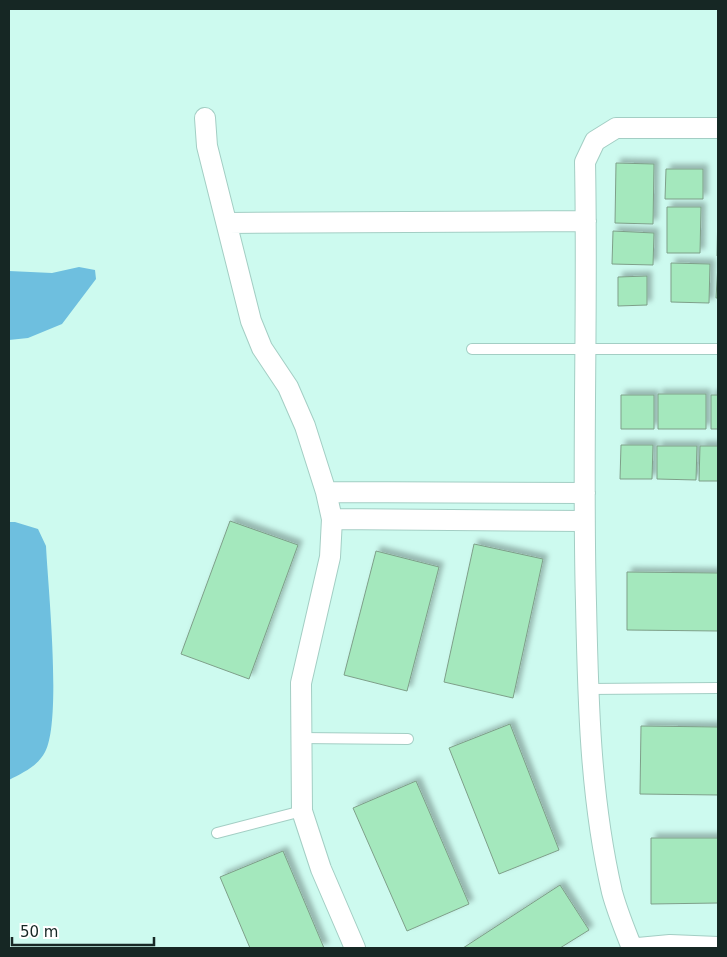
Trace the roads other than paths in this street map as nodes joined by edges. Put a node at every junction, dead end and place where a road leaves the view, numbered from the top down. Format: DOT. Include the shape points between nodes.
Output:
graph roads {
  1 [pos="205,118"];
  2 [pos="718,128"];
  3 [pos="586,221"];
  4 [pos="228,223"];
  5 [pos="472,349"];
  6 [pos="587,349"];
  7 [pos="718,349"];
  8 [pos="326,492"];
  9 [pos="585,493"];
  10 [pos="332,519"];
  11 [pos="584,521"];
  12 [pos="718,688"];
  13 [pos="588,689"];
  14 [pos="300,738"];
  15 [pos="408,739"];
  16 [pos="302,812"];
  17 [pos="217,833"];
  18 [pos="718,947"];
  19 [pos="355,948"];
  20 [pos="632,948"];
  21 [pos="638,948"];
  1 -- 4 [label="street" via="208,146"];
  2 -- 3 [label="street" via="616,128 594,141 585,162"];
  3 -- 4 [label="street"];
  3 -- 6 [label="street"];
  4 -- 8 [label="street" via="251,321 262,348 288,387 305,426"];
  5 -- 6 [label="lane"];
  6 -- 7 [label="lane"];
  6 -- 9 [label="street"];
  8 -- 9 [label="street"];
  8 -- 10 [label="street"];
  9 -- 11 [label="street"];
  10 -- 11 [label="street"];
  10 -- 14 [label="street" via="330,557 301,683"];
  11 -- 13 [label="street"];
  12 -- 13 [label="lane"];
  13 -- 20 [label="street" via="594,792 612,893"];
  14 -- 15 [label="lane"];
  14 -- 16 [label="street"];
  16 -- 17 [label="lane"];
  16 -- 19 [label="street"];
  18 -- 21 [label="street" via="670,945"];
}
